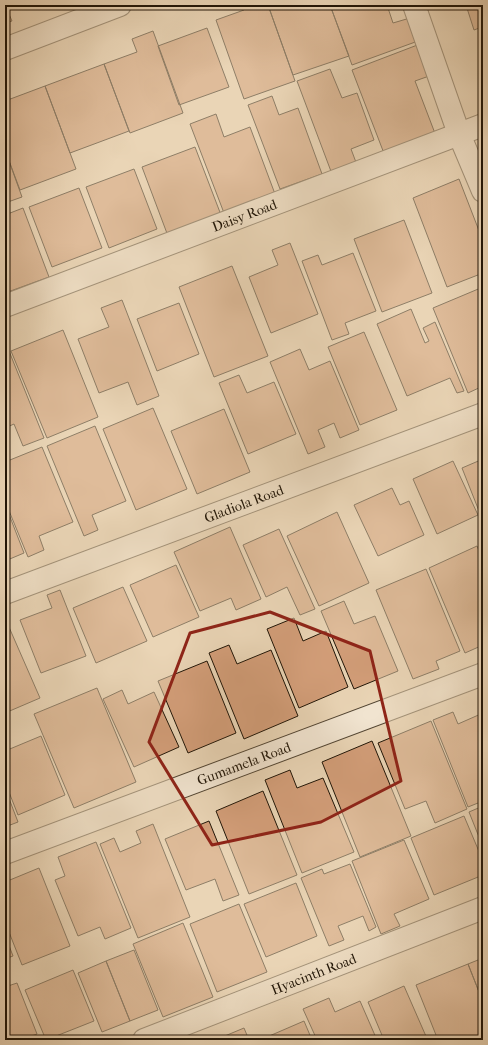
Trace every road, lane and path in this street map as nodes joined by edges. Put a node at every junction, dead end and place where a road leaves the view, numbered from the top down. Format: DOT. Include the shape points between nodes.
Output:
graph roads {
  1 [pos="120,5"];
  2 [pos="414,5"];
  3 [pos="5,49"];
  4 [pos="483,125"];
  5 [pos="459,134"];
  6 [pos="483,191"];
  7 [pos="5,306"];
  8 [pos="483,414"];
  9 [pos="5,593"];
  10 [pos="483,674"];
  11 [pos="5,853"];
  12 [pos="483,908"];
  13 [pos="144,1040"];
  1 -- 3 [label="street"];
  2 -- 5 [label="street"];
  4 -- 5 [label="street, Daisy Road"];
  5 -- 6 [label="street"];
  5 -- 7 [label="street, Daisy Road"];
  8 -- 9 [label="street, Gladiola Road"];
  10 -- 11 [label="street, Gumamela Road"];
  12 -- 13 [label="street, Hyacinth Road"];
}
